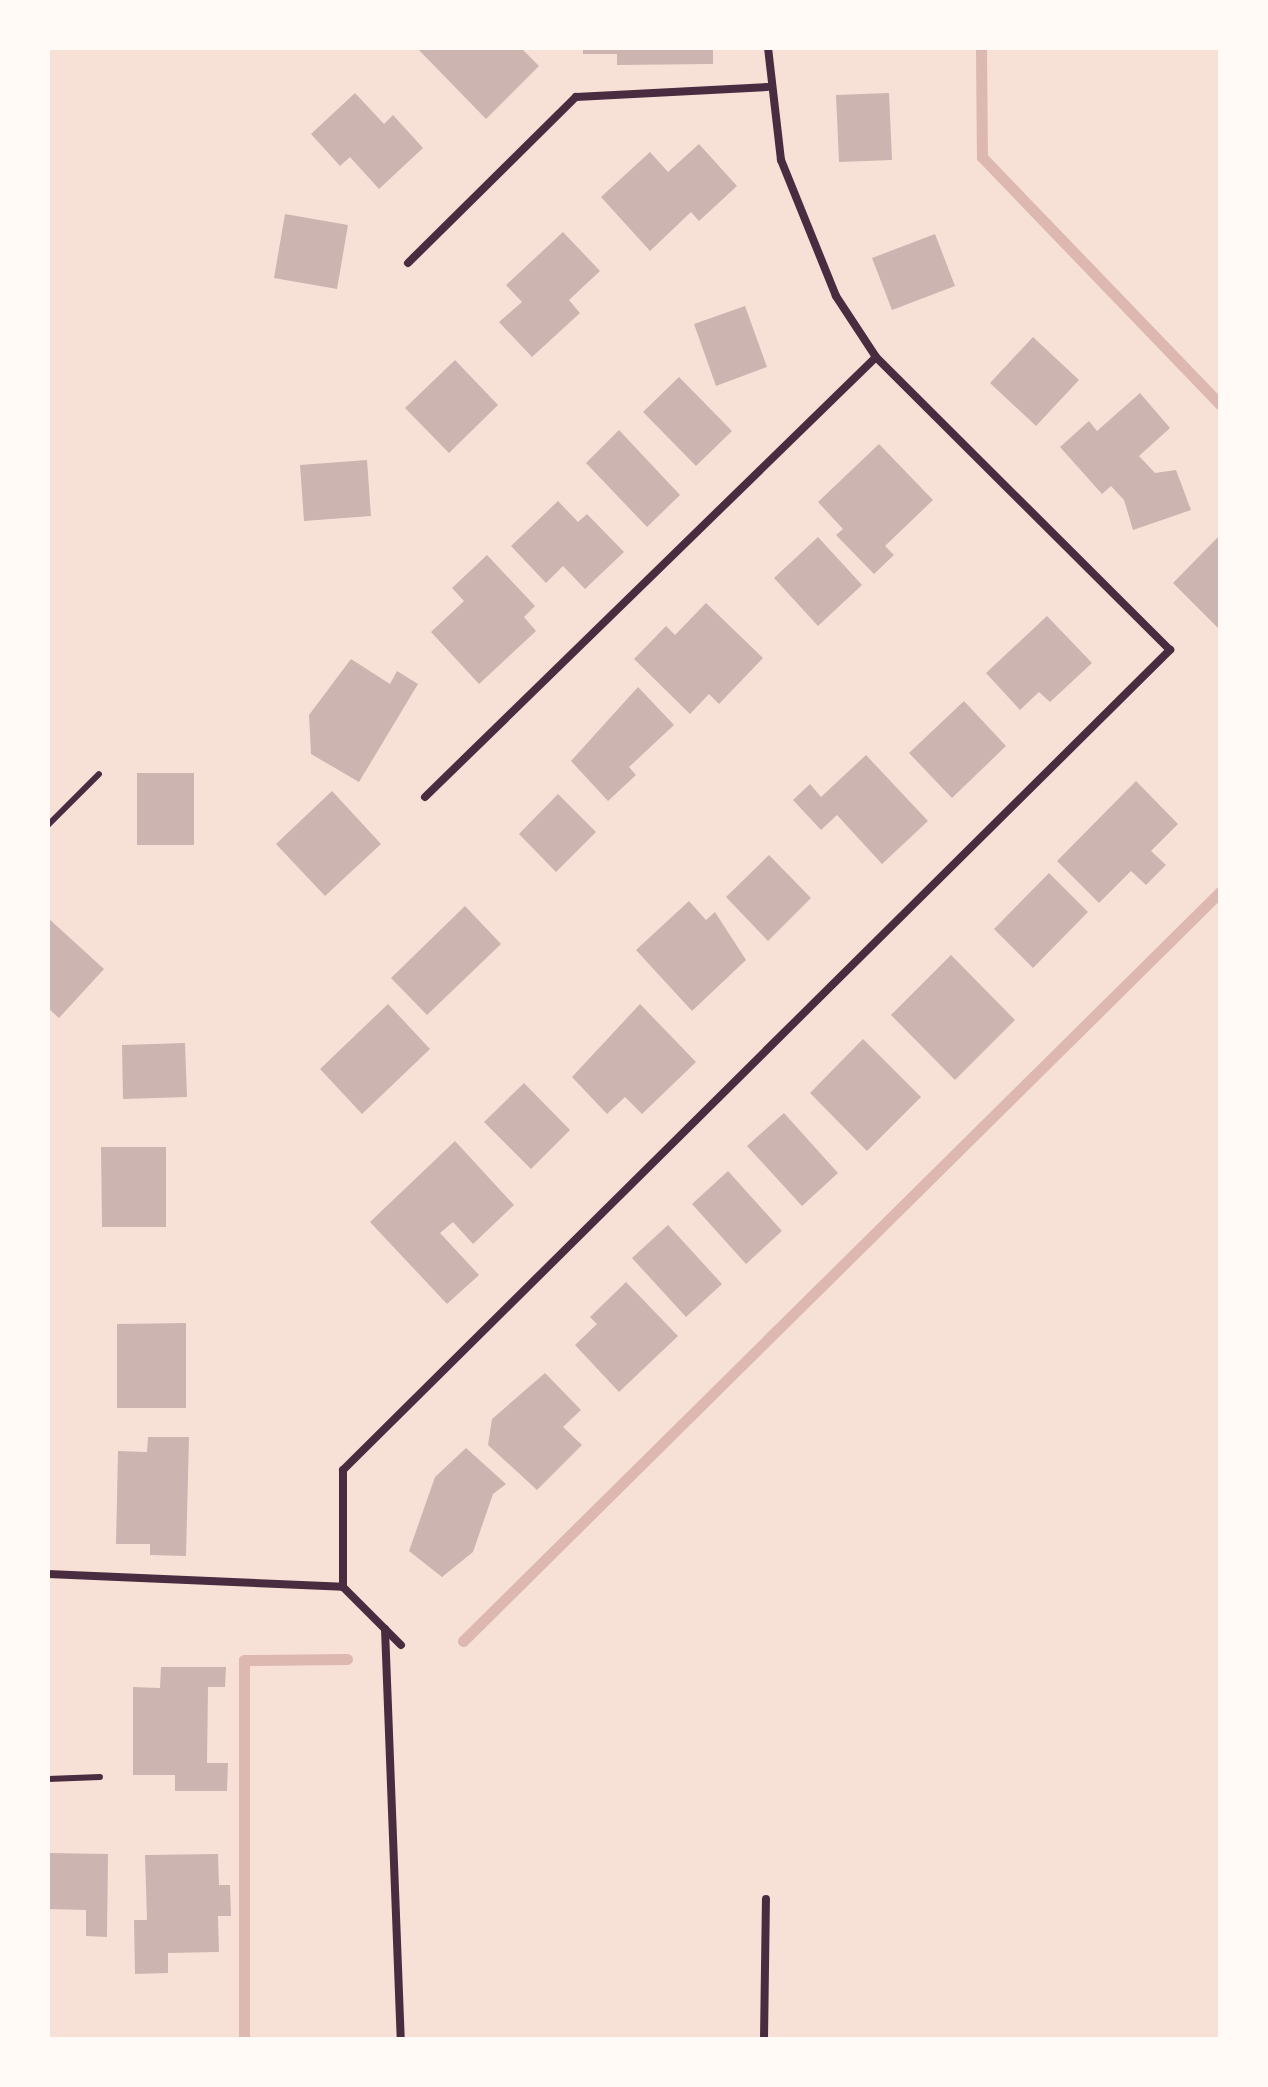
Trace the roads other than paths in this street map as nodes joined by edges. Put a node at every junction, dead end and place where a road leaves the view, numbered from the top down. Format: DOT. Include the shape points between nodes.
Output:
graph roads {
  1 [pos="768,48"];
  2 [pos="767,87"];
  3 [pos="408,263"];
  4 [pos="876,357"];
  5 [pos="99,774"];
  6 [pos="425,797"];
  7 [pos="48,825"];
  8 [pos="48,1574"];
  9 [pos="343,1587"];
  10 [pos="385,1629"];
  11 [pos="401,1645"];
  12 [pos="100,1777"];
  13 [pos="48,1779"];
  14 [pos="766,1899"];
  15 [pos="401,2039"];
  16 [pos="764,2039"];
  1 -- 2 [label="street"];
  2 -- 3 [label="street" via="576,97"];
  2 -- 4 [label="street" via="781,160 808,230 836,296"];
  4 -- 6 [label="street"];
  4 -- 9 [label="street" via="1170,650 343,1470"];
  5 -- 7 [label="lane"];
  8 -- 9 [label="street"];
  9 -- 10 [label="street"];
  10 -- 11 [label="street"];
  10 -- 15 [label="street"];
  12 -- 13 [label="lane"];
  14 -- 16 [label="street"];
}
